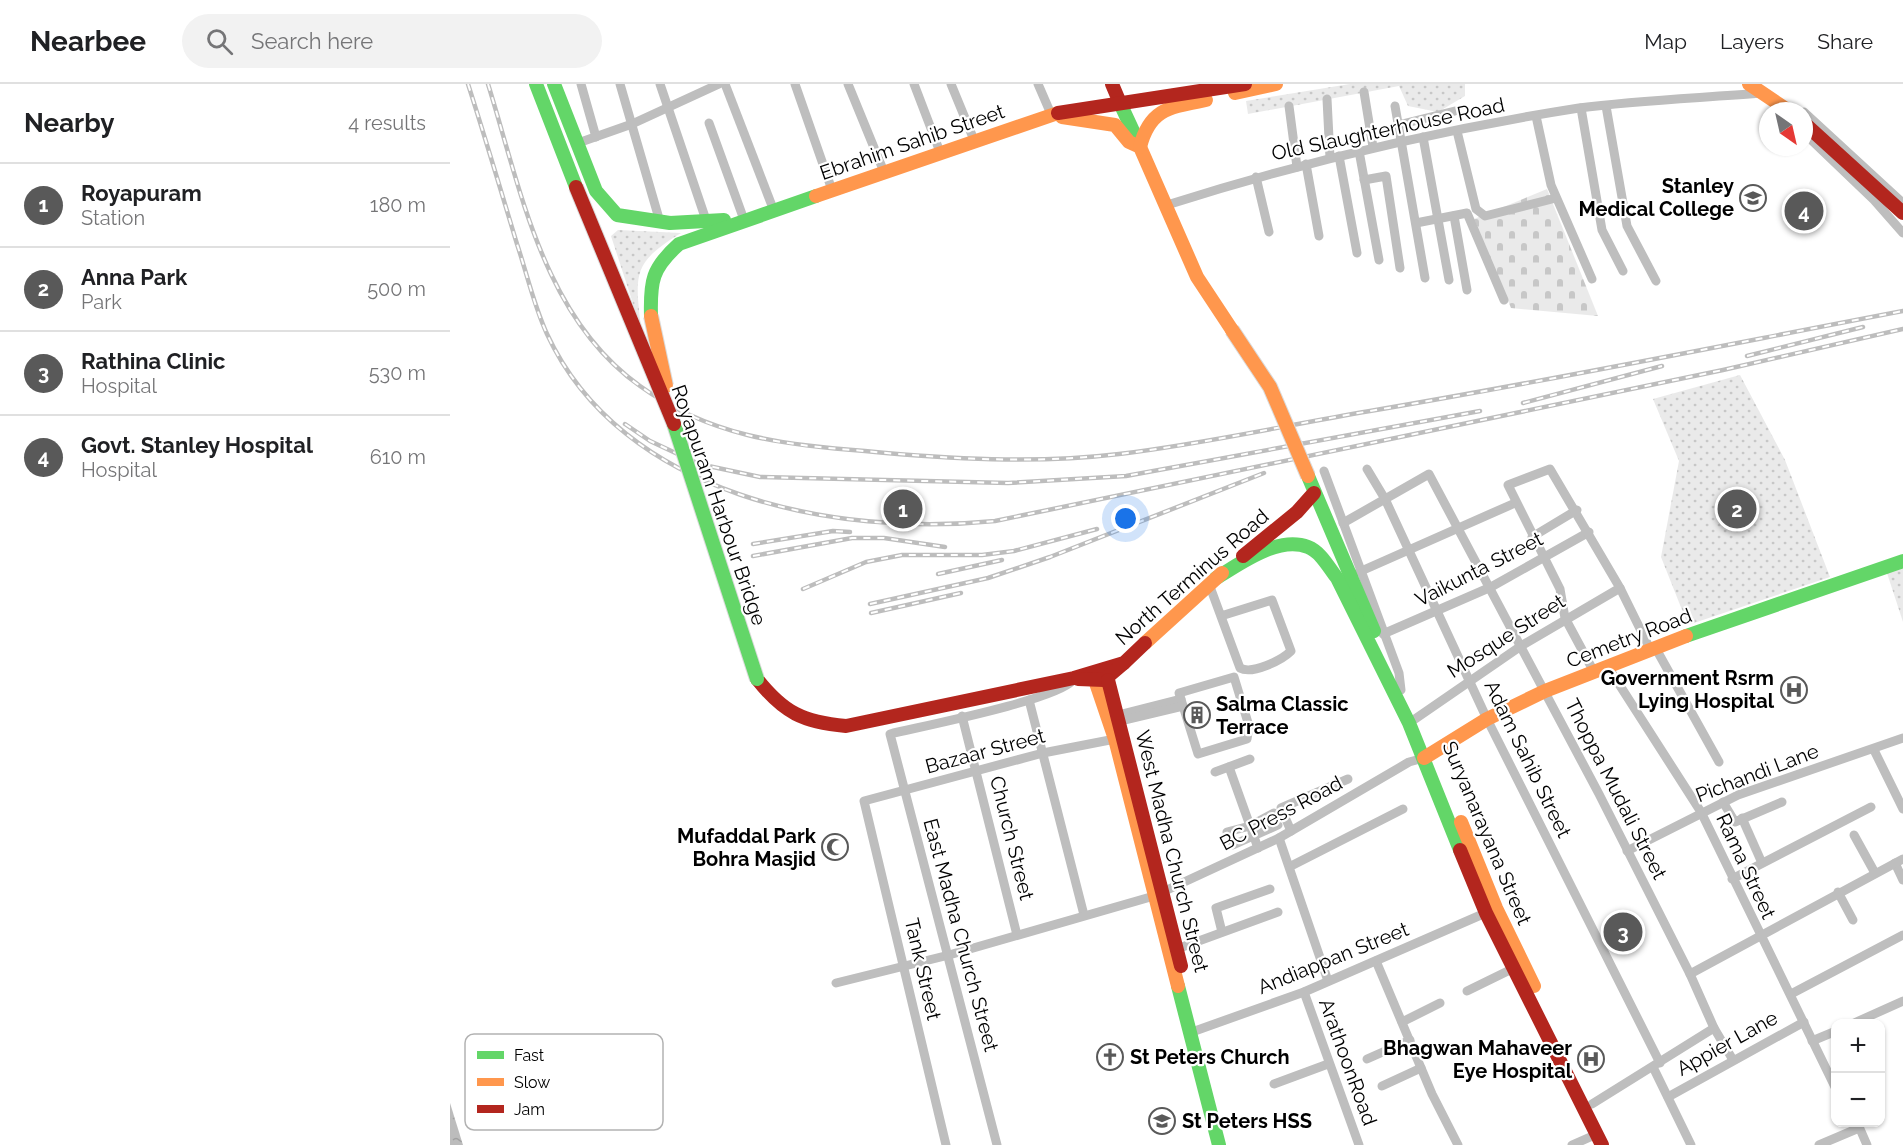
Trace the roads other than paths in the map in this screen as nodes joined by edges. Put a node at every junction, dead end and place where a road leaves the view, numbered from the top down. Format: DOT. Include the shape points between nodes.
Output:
graph roads {
  1 [pos="536,84"];
  2 [pos="554,84"];
  3 [pos="581,84"];
  4 [pos="620,84"];
  5 [pos="660,84"];
  6 [pos="719,84"];
  7 [pos="725,84"];
  8 [pos="795,84"];
  9 [pos="848,84"];
  10 [pos="914,84"];
  11 [pos="951,84"];
  12 [pos="1038,84"];
  13 [pos="1112,84"];
  14 [pos="1245,84"];
  15 [pos="1276,84"];
  16 [pos="1749,84"];
  17 [pos="1226,86"];
  18 [pos="1364,92"];
  19 [pos="1764,93"];
  20 [pos="1327,99"];
  21 [pos="1776,102"];
  22 [pos="1120,103"];
  23 [pos="1157,104"];
  24 [pos="1289,106"];
  25 [pos="1395,106"];
  26 [pos="1606,106"];
  27 [pos="668,107"];
  28 [pos="1581,108"];
  29 [pos="1455,111"];
  30 [pos="1051,114"];
  31 [pos="1536,116"];
  32 [pos="1813,121"];
  33 [pos="709,123"];
  34 [pos="632,124"];
  35 [pos="1398,124"];
  36 [pos="1457,131"];
  37 [pos="1813,131"];
  38 [pos="596,137"];
  39 [pos="1423,137"];
  40 [pos="974,140"];
  41 [pos="1401,141"];
  42 [pos="1813,142"];
  43 [pos="578,144"];
  44 [pos="1140,147"];
  45 [pos="1373,147"];
  46 [pos="1359,151"];
  47 [pos="940,152"];
  48 [pos="1335,157"];
  49 [pos="1302,165"];
  50 [pos="884,172"];
  51 [pos="1256,177"];
  52 [pos="1364,180"];
  53 [pos="832,190"];
  54 [pos="1556,198"];
  55 [pos="1903,203"];
  56 [pos="1167,205"];
  57 [pos="774,211"];
  58 [pos="1903,213"];
  59 [pos="1454,216"];
  60 [pos="742,217"];
  61 [pos="1437,219"];
  62 [pos="660,222"];
  63 [pos="707,223"];
  64 [pos="1416,223"];
  65 [pos="1269,232"];
  66 [pos="1903,233"];
  67 [pos="1319,236"];
  68 [pos="1357,253"];
  69 [pos="1379,260"];
  70 [pos="1400,268"];
  71 [pos="1623,271"];
  72 [pos="1425,278"];
  73 [pos="1592,279"];
  74 [pos="1449,280"];
  75 [pos="1656,281"];
  76 [pos="1467,290"];
  77 [pos="1504,300"];
  78 [pos="673,422"];
  79 [pos="1367,469"];
  80 [pos="1324,471"];
  81 [pos="1314,493"];
  82 [pos="1385,499"];
  83 [pos="1515,503"];
  84 [pos="1577,510"];
  85 [pos="1343,523"];
  86 [pos="1456,528"];
  87 [pos="1589,532"];
  88 [pos="1532,537"];
  89 [pos="1408,550"];
  90 [pos="1543,558"];
  91 [pos="1903,561"];
  92 [pos="1359,572"];
  93 [pos="1212,581"];
  94 [pos="1491,587"];
  95 [pos="1620,588"];
  96 [pos="1436,612"];
  97 [pos="1221,616"];
  98 [pos="1565,618"];
  99 [pos="1383,634"];
  100 [pos="1521,646"];
  101 [pos="1653,648"];
  102 [pos="1124,663"];
  103 [pos="1608,667"];
  104 [pos="1594,672"];
  105 [pos="1074,678"];
  106 [pos="1102,681"];
  107 [pos="1469,681"];
  108 [pos="1401,690"];
  109 [pos="1545,691"];
  110 [pos="1029,700"];
  111 [pos="1182,702"];
  112 [pos="909,712"];
  113 [pos="962,716"];
  114 [pos="1119,718"];
  115 [pos="1415,719"];
  116 [pos="1487,719"];
  117 [pos="1903,738"];
  118 [pos="1115,739"];
  119 [pos="1874,750"];
  120 [pos="1043,753"];
  121 [pos="1428,755"];
  122 [pos="1250,759"];
  123 [pos="1719,762"];
  124 [pos="1229,767"];
  125 [pos="977,772"];
  126 [pos="1215,772"];
  127 [pos="1348,779"];
  128 [pos="905,791"];
  129 [pos="864,801"];
  130 [pos="1723,802"];
  131 [pos="1782,802"];
  132 [pos="1871,807"];
  133 [pos="1403,809"];
  134 [pos="1903,809"];
  135 [pos="1701,812"];
  136 [pos="1274,813"];
  137 [pos="1742,818"];
  138 [pos="1278,825"];
  139 [pos="1250,826"];
  140 [pos="1291,831"];
  141 [pos="1227,832"];
  142 [pos="1854,835"];
  143 [pos="1254,837"];
  144 [pos="1279,838"];
  145 [pos="1233,845"];
  146 [pos="1258,848"];
  147 [pos="1628,851"];
  148 [pos="1899,861"];
  149 [pos="1762,863"];
  150 [pos="1291,866"];
  151 [pos="1875,873"];
  152 [pos="1732,879"];
  153 [pos="1903,880"];
  154 [pos="1270,889"];
  155 [pos="1838,892"];
  156 [pos="1158,893"];
  157 [pos="1491,911"];
  158 [pos="1278,912"];
  159 [pos="1084,915"];
  160 [pos="1853,920"];
  161 [pos="1222,932"];
  162 [pos="1017,934"];
  163 [pos="1903,935"];
  164 [pos="1760,936"];
  165 [pos="1172,950"];
  166 [pos="949,954"];
  167 [pos="1376,961"];
  168 [pos="904,966"];
  169 [pos="1514,968"];
  170 [pos="1690,974"];
  171 [pos="1328,981"];
  172 [pos="836,983"];
  173 [pos="1467,990"];
  174 [pos="1304,992"];
  175 [pos="1791,994"];
  176 [pos="1903,1001"];
  177 [pos="1440,1003"];
  178 [pos="1861,1019"];
  179 [pos="1402,1022"];
  180 [pos="1804,1022"];
  181 [pos="1714,1028"];
  182 [pos="1192,1032"];
  183 [pos="1831,1033"];
  184 [pos="1410,1040"];
  185 [pos="1812,1041"];
  186 [pos="1366,1059"];
  187 [pos="1732,1060"];
  188 [pos="1328,1064"];
  189 [pos="1657,1065"];
  190 [pos="1421,1068"];
  191 [pos="1831,1078"];
  192 [pos="1274,1084"];
  193 [pos="1382,1086"];
  194 [pos="1668,1096"];
  195 [pos="1592,1104"];
  196 [pos="1854,1127"];
  197 [pos="1859,1127"];
  198 [pos="1600,1139"];
  199 [pos="946,1145"];
  200 [pos="997,1145"];
  201 [pos="1219,1145"];
  202 [pos="1359,1145"];
  203 [pos="1458,1145"];
  204 [pos="1572,1145"];
  205 [pos="1611,1145"];
  206 [pos="1691,1145"];
  207 [pos="1819,1145"];
  208 [pos="1867,1145"];
  1 -- 78 [label="main road, Royapuram Harbour Bridge, bridge"];
  2 -- 43 [label="main road"];
  3 -- 38 [label="street"];
  4 -- 34 [label="street"];
  5 -- 27 [label="street"];
  6 -- 27 [label="street"];
  7 -- 57 [label="street"];
  8 -- 53 [label="street"];
  9 -- 50 [label="street"];
  10 -- 47 [label="street"];
  11 -- 40 [label="street"];
  12 -- 30 [label="street"];
  13 -- 22 [label="main road, Suryanarayana Street"];
  14 -- 17 [label="main road, Ebrahim Sahib Street"];
  15 -- 23 [label="main road, Ebrahim Sahib Street"];
  16 -- 19 [label="main road"];
  17 -- 23 [label="main road, Ebrahim Sahib Street"];
  18 -- 45 [label="street"];
  19 -- 21 [label="main road"];
  19 -- 26 [label="street, Old Slaughterhouse Road"];
  20 -- 48 [label="street"];
  22 -- 23 [label="main road, Ebrahim Sahib Street"];
  22 -- 30 [label="main road, Ebrahim Sahib Street"];
  22 -- 44 [label="main road, Suryanarayana Street"];
  23 -- 44 [label="main road"];
  24 -- 49 [label="street"];
  25 -- 35 [label="street"];
  26 -- 28 [label="street, Old Slaughterhouse Road"];
  26 -- 75 [label="street" via="1627,226"];
  27 -- 34 [label="street"];
  27 -- 63 [label="street"];
  28 -- 31 [label="street, Old Slaughterhouse Road"];
  28 -- 71 [label="street" via="1602,230"];
  29 -- 35 [label="street"];
  30 -- 40 [label="main road, Ebrahim Sahib Street"];
  30 -- 44 [label="main road" via="1115,125"];
  31 -- 36 [label="street, Old Slaughterhouse Road"];
  31 -- 54 [label="street"];
  32 -- 55 [label="street"];
  33 -- 60 [label="street"];
  34 -- 38 [label="street"];
  34 -- 62 [label="street"];
  35 -- 41 [label="street"];
  36 -- 39 [label="street, Old Slaughterhouse Road"];
  36 -- 54 [label="street" via="1476,209 1485,216"];
  37 -- 58 [label="main road"];
  38 -- 43 [label="street"];
  39 -- 41 [label="street, Old Slaughterhouse Road"];
  39 -- 61 [label="street"];
  40 -- 47 [label="main road, Ebrahim Sahib Street"];
  41 -- 45 [label="street, Old Slaughterhouse Road"];
  41 -- 64 [label="street"];
  42 -- 66 [label="street"];
  43 -- 62 [label="main road" via="596,191 608,207 617,215"];
  44 -- 56 [label="main road, Suryanarayana Street"];
  45 -- 46 [label="street, Old Slaughterhouse Road"];
  46 -- 48 [label="street, Old Slaughterhouse Road"];
  46 -- 52 [label="street"];
  47 -- 50 [label="main road, Ebrahim Sahib Street"];
  48 -- 49 [label="street, Old Slaughterhouse Road"];
  48 -- 68 [label="street"];
  49 -- 51 [label="street, Old Slaughterhouse Road"];
  49 -- 67 [label="street"];
  50 -- 53 [label="main road, Ebrahim Sahib Street"];
  51 -- 56 [label="street, Old Slaughterhouse Road"];
  51 -- 65 [label="street"];
  52 -- 69 [label="street"];
  52 -- 70 [label="street" via="1386,176"];
  53 -- 57 [label="main road, Ebrahim Sahib Street"];
  54 -- 73 [label="street"];
  56 -- 81 [label="main road, Suryanarayana Street, bridge" via="1197,277 1270,387"];
  57 -- 60 [label="main road"];
  57 -- 78 [label="main road, Ebrahim Sahib Street, bridge" via="679,244 663,257 650,280 651,316"];
  59 -- 61 [label="street"];
  59 -- 76 [label="street"];
  59 -- 77 [label="street" via="1467,213"];
  60 -- 63 [label="main road"];
  61 -- 64 [label="street"];
  61 -- 74 [label="street"];
  62 -- 63 [label="main road"];
  64 -- 72 [label="street"];
  78 -- 112 [label="main road, Royapuram Harbour Bridge, bridge" via="757,679 770,697 791,715 814,724 846,726"];
  79 -- 82 [label="street, Adam Sahib Street"];
  80 -- 85 [label="street"];
  81 -- 93 [label="main road, North Terminus Road" via="1297,512"];
  81 -- 108 [label="main road, Suryanarayana Street"];
  82 -- 85 [label="street"];
  82 -- 86 [label="street, Thoppa Mudali Street" via="1429,474"];
  82 -- 89 [label="street, Adam Sahib Street"];
  83 -- 84 [label="street" via="1508,485 1550,469"];
  83 -- 86 [label="street"];
  83 -- 88 [label="street"];
  84 -- 87 [label="street"];
  84 -- 88 [label="street"];
  85 -- 92 [label="street"];
  86 -- 89 [label="street"];
  86 -- 94 [label="street, Thoppa Mudali Street"];
  87 -- 90 [label="street, Vaikunta Street"];
  87 -- 95 [label="street"];
  88 -- 90 [label="street"];
  89 -- 92 [label="street"];
  89 -- 96 [label="street, Adam Sahib Street"];
  90 -- 94 [label="street, Vaikunta Street"];
  90 -- 98 [label="street" via="1560,589"];
  91 -- 101 [label="main road, Cemetry Road"];
  92 -- 99 [label="street"];
  93 -- 97 [label="street"];
  93 -- 102 [label="main road, North Terminus Road"];
  93 -- 121 [label="main road, Suryanarayana Street" via="1256,555 1293,545 1307,547 1337,578"];
  94 -- 96 [label="street, Vaikunta Street"];
  94 -- 100 [label="street, Thoppa Mudali Street"];
  95 -- 98 [label="street, Mosque Street"];
  95 -- 101 [label="street"];
  96 -- 99 [label="street, Vaikunta Street"];
  96 -- 107 [label="street, Adam Sahib Street"];
  97 -- 97 [label="street" via="1240,668 1246,671 1292,651 1272,600"];
  98 -- 100 [label="street, Mosque Street"];
  98 -- 104 [label="street"];
  99 -- 108 [label="street" via="1399,673"];
  100 -- 107 [label="street, Mosque Street"];
  100 -- 109 [label="street, Thoppa Mudali Street"];
  101 -- 103 [label="main road, Cemetry Road"];
  101 -- 123 [label="street"];
  102 -- 105 [label="main road, North Terminus Road"];
  102 -- 106 [label="main road"];
  103 -- 104 [label="main road, Cemetry Road"];
  103 -- 135 [label="street, Rama Street"];
  104 -- 109 [label="main road, Cemetry Road"];
  105 -- 106 [label="main road"];
  105 -- 110 [label="street" via="1063,689"];
  105 -- 112 [label="main road, North Terminus Road"];
  106 -- 114 [label="main road, West Madha Church Street"];
  106 -- 118 [label="main road, West Madha Church Street"];
  107 -- 115 [label="street, Mosque Street"];
  107 -- 116 [label="street, Adam Sahib Street"];
  108 -- 115 [label="main road, Suryanarayana Street"];
  109 -- 116 [label="main road, Cemetry Road"];
  109 -- 147 [label="street, Thoppa Mudali Street"];
  110 -- 113 [label="street"];
  110 -- 120 [label="street"];
  111 -- 111 [label="street" via="1198,754 1247,739 1249,726 1234,677 1179,693"];
  111 -- 114 [label="street"];
  113 -- 125 [label="street, Church Street"];
  113 -- 128 [label="street, East Madha Church Street" via="890,734"];
  114 -- 156 [label="main road, West Madha Church Street"];
  115 -- 121 [label="main road, Suryanarayana Street"];
  116 -- 121 [label="main road, Cemetry Road"];
  116 -- 189 [label="street, Adam Sahib Street"];
  117 -- 119 [label="street, Pichandi Lane"];
  118 -- 120 [label="street, Bazaar Street"];
  118 -- 156 [label="main road, West Madha Church Street"];
  119 -- 130 [label="street, Pichandi Lane"];
  119 -- 134 [label="street"];
  120 -- 125 [label="street, Bazaar Street"];
  120 -- 159 [label="street"];
  121 -- 140 [label="street, BC Press Road" via="1409,762"];
  121 -- 157 [label="main road, Suryanarayana Street"];
  122 -- 124 [label="street"];
  124 -- 126 [label="street"];
  124 -- 139 [label="street"];
  125 -- 128 [label="street, Bazaar Street"];
  125 -- 162 [label="street, Church Street"];
  127 -- 140 [label="street" via="1281,808"];
  128 -- 129 [label="street, Bazaar Street"];
  128 -- 166 [label="street, East Madha Church Street"];
  129 -- 168 [label="street, Tank Street"];
  130 -- 135 [label="street, Pichandi Lane"];
  130 -- 137 [label="street" via="1735,822"];
  131 -- 137 [label="street"];
  132 -- 149 [label="street"];
  133 -- 150 [label="street"];
  135 -- 147 [label="street, Pichandi Lane"];
  135 -- 152 [label="street, Rama Street"];
  136 -- 139 [label="street"];
  137 -- 149 [label="street"];
  138 -- 143 [label="street"];
  139 -- 141 [label="street"];
  139 -- 143 [label="street"];
  140 -- 144 [label="street, BC Press Road"];
  142 -- 151 [label="street"];
  143 -- 145 [label="street"];
  143 -- 146 [label="street"];
  144 -- 146 [label="street, BC Press Road"];
  144 -- 150 [label="street"];
  146 -- 156 [label="street, BC Press Road"];
  147 -- 170 [label="street, Thoppa Mudali Street"];
  148 -- 151 [label="street"];
  148 -- 153 [label="street"];
  149 -- 152 [label="street"];
  150 -- 171 [label="street"];
  151 -- 155 [label="street"];
  152 -- 164 [label="street, Rama Street"];
  154 -- 161 [label="street" via="1216,908"];
  155 -- 160 [label="street"];
  155 -- 164 [label="street"];
  156 -- 159 [label="street, BC Press Road"];
  156 -- 165 [label="main road, West Madha Church Street"];
  157 -- 167 [label="street, Andiappan Street"];
  157 -- 169 [label="main road, Suryanarayana Street"];
  157 -- 195 [label="main road, Suryanarayana Street"];
  158 -- 161 [label="street"];
  159 -- 162 [label="street, BC Press Road"];
  161 -- 165 [label="street"];
  162 -- 166 [label="street, BC Press Road"];
  163 -- 175 [label="street"];
  164 -- 170 [label="street"];
  164 -- 175 [label="street, Rama Street"];
  165 -- 182 [label="main road, West Madha Church Street" via="1186,1003 1186,1022"];
  166 -- 168 [label="street, BC Press Road"];
  166 -- 200 [label="street, East Madha Church Street"];
  167 -- 171 [label="street, Andiappan Street"];
  167 -- 179 [label="street"];
  168 -- 172 [label="street, BC Press Road"];
  168 -- 199 [label="street, Tank Street"];
  169 -- 173 [label="street"];
  169 -- 198 [label="main road, Suryanarayana Street"];
  170 -- 181 [label="street, Thoppa Mudali Street"];
  171 -- 174 [label="street, Andiappan Street"];
  174 -- 182 [label="street, Andiappan Street"];
  174 -- 188 [label="street, ArathoonRoad"];
  175 -- 180 [label="street, Rama Street"];
  176 -- 178 [label="street"];
  177 -- 179 [label="street"];
  179 -- 184 [label="street"];
  180 -- 185 [label="street, Rama Street"];
  180 -- 187 [label="street, Appier Lane"];
  181 -- 187 [label="street, Thoppa Mudali Street"];
  181 -- 189 [label="street"];
  182 -- 201 [label="main road, West Madha Church Street"];
  183 -- 185 [label="street"];
  184 -- 186 [label="street"];
  184 -- 190 [label="street"];
  185 -- 191 [label="street, Rama Street"];
  187 -- 194 [label="street, Appier Lane"];
  188 -- 192 [label="street"];
  188 -- 202 [label="street, ArathoonRoad"];
  189 -- 194 [label="street, Adam Sahib Street"];
  189 -- 195 [label="street"];
  190 -- 193 [label="street"];
  190 -- 203 [label="street"];
  194 -- 206 [label="street, Adam Sahib Street"];
  195 -- 205 [label="main road, Suryanarayana Street"];
  196 -- 207 [label="street"];
  197 -- 208 [label="street"];
  198 -- 204 [label="street"];
}
